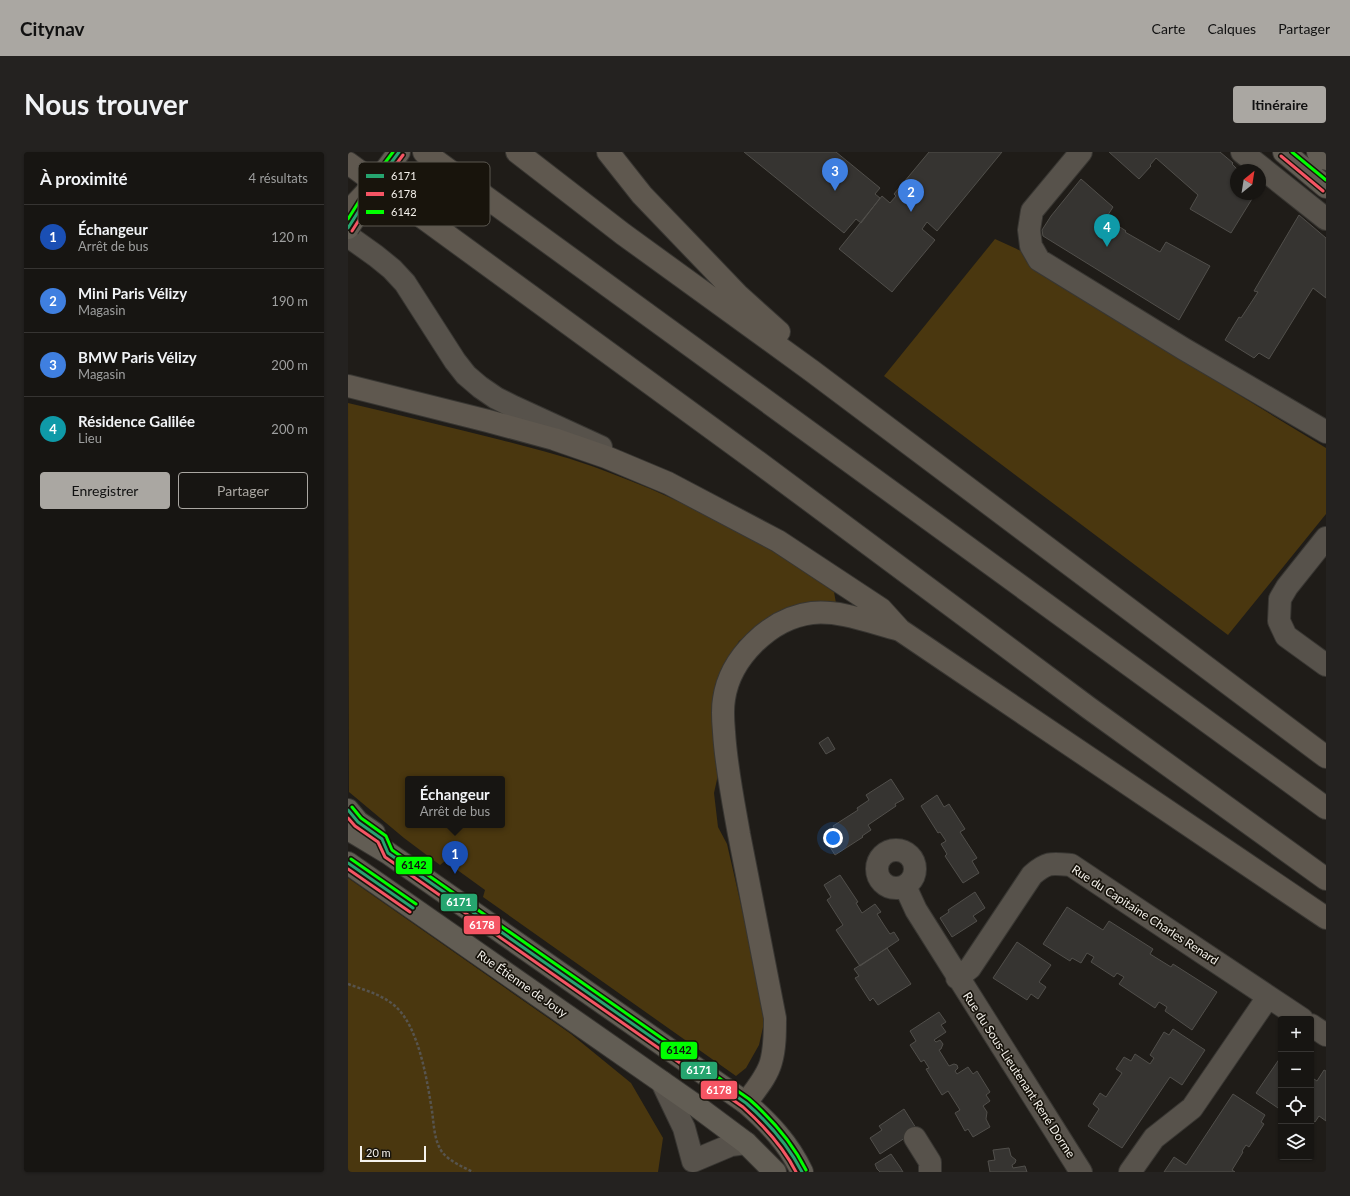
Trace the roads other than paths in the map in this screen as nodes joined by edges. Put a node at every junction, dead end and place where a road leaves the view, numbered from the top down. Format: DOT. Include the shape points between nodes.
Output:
graph roads {
  1 [pos="399,152"];
  2 [pos="424,152"];
  3 [pos="517,152"];
  4 [pos="608,152"];
  5 [pos="1081,152"];
  6 [pos="1242,152"];
  7 [pos="1284,152"];
  8 [pos="1318,152"];
  9 [pos="1326,159"];
  10 [pos="392,162"];
  11 [pos="438,162"];
  12 [pos="348,163"];
  13 [pos="358,170"];
  14 [pos="1278,180"];
  15 [pos="1323,184"];
  16 [pos="490,200"];
  17 [pos="358,201"];
  18 [pos="348,212"];
  19 [pos="358,212"];
  20 [pos="1326,219"];
  21 [pos="435,226"];
  22 [pos="348,228"];
  23 [pos="348,236"];
  24 [pos="812,371"];
  25 [pos="348,386"];
  26 [pos="1326,432"];
  27 [pos="668,483"];
  28 [pos="1326,538"];
  29 [pos="900,630"];
  30 [pos="1326,665"];
  31 [pos="1326,757"];
  32 [pos="1326,808"];
  33 [pos="348,810"];
  34 [pos="348,829"];
  35 [pos="388,853"];
  36 [pos="348,863"];
  37 [pos="1326,880"];
  38 [pos="906,886"];
  39 [pos="1326,918"];
  40 [pos="957,978"];
  41 [pos="1268,997"];
  42 [pos="1297,1016"];
  43 [pos="1314,1027"];
  44 [pos="1326,1035"];
  45 [pos="662,1082"];
  46 [pos="746,1103"];
  47 [pos="695,1105"];
  48 [pos="915,1138"];
  49 [pos="746,1143"];
  50 [pos="692,1166"];
  51 [pos="775,1172"];
  52 [pos="802,1172"];
  53 [pos="930,1172"];
  54 [pos="1081,1172"];
  55 [pos="1130,1172"];
  1 -- 10 [label="main road"];
  2 -- 11 [label="highway"];
  3 -- 24 [label="highway" via="623,234"];
  4 -- 24 [label="highway" via="642,195 739,296 794,346"];
  5 -- 26 [label="street" via="1032,212 1029,230 1031,246 1039,260"];
  6 -- 14 [label="street"];
  7 -- 15 [label="main road"];
  8 -- 9 [label="main road"];
  12 -- 13 [label="highway"];
  14 -- 15 [label="street"];
  14 -- 20 [label="street"];
  16 -- 32 [label="highway"];
  17 -- 18 [label="highway, bridge"];
  19 -- 22 [label="main road, bridge"];
  21 -- 37 [label="highway"];
  23 -- 27 [label="street" via="376,256 405,283 454,361 480,387 496,398 596,444"];
  24 -- 31 [label="highway"];
  25 -- 27 [label="highway" via="488,420 554,440 606,457"];
  27 -- 29 [label="highway" via="778,541 881,609"];
  28 -- 30 [label="street" via="1280,598 1279,621 1286,636"];
  29 -- 39 [label="highway"];
  29 -- 46 [label="highway" via="847,615 812,613 798,617 783,622 756,640 745,653 728,683 723,715 725,752 775,1018 770,1063"];
  33 -- 35 [label="main road" via="358,822 382,839"];
  34 -- 35 [label="main road"];
  35 -- 46 [label="main road"];
  36 -- 45 [label="main road, Rue Étienne de Jouy"];
  38 -- 40 [label="street, Rue du Sous-Lieutenant René Dorme" via="916,910"];
  40 -- 41 [label="street, Rue du Capitaine Charles Renard" via="970,968 1032,875 1042,866 1055,863 1071,865"];
  40 -- 54 [label="street, Rue du Sous-Lieutenant René Dorme"];
  41 -- 42 [label="street, Rue du Capitaine Charles Renard"];
  41 -- 55 [label="street" via="1192,1108 1154,1138"];
  43 -- 44 [label="street"];
  45 -- 47 [label="main road, Rue Étienne de Jouy"];
  45 -- 50 [label="street" via="684,1128"];
  46 -- 47 [label="main road" via="727,1106"];
  46 -- 52 [label="main road" via="769,1123"];
  47 -- 49 [label="main road, Rue Étienne de Jouy"];
  48 -- 53 [label="street" via="930,1162"];
  49 -- 50 [label="street" via="716,1151"];
  49 -- 51 [label="main road, Rue Étienne de Jouy"];
}
